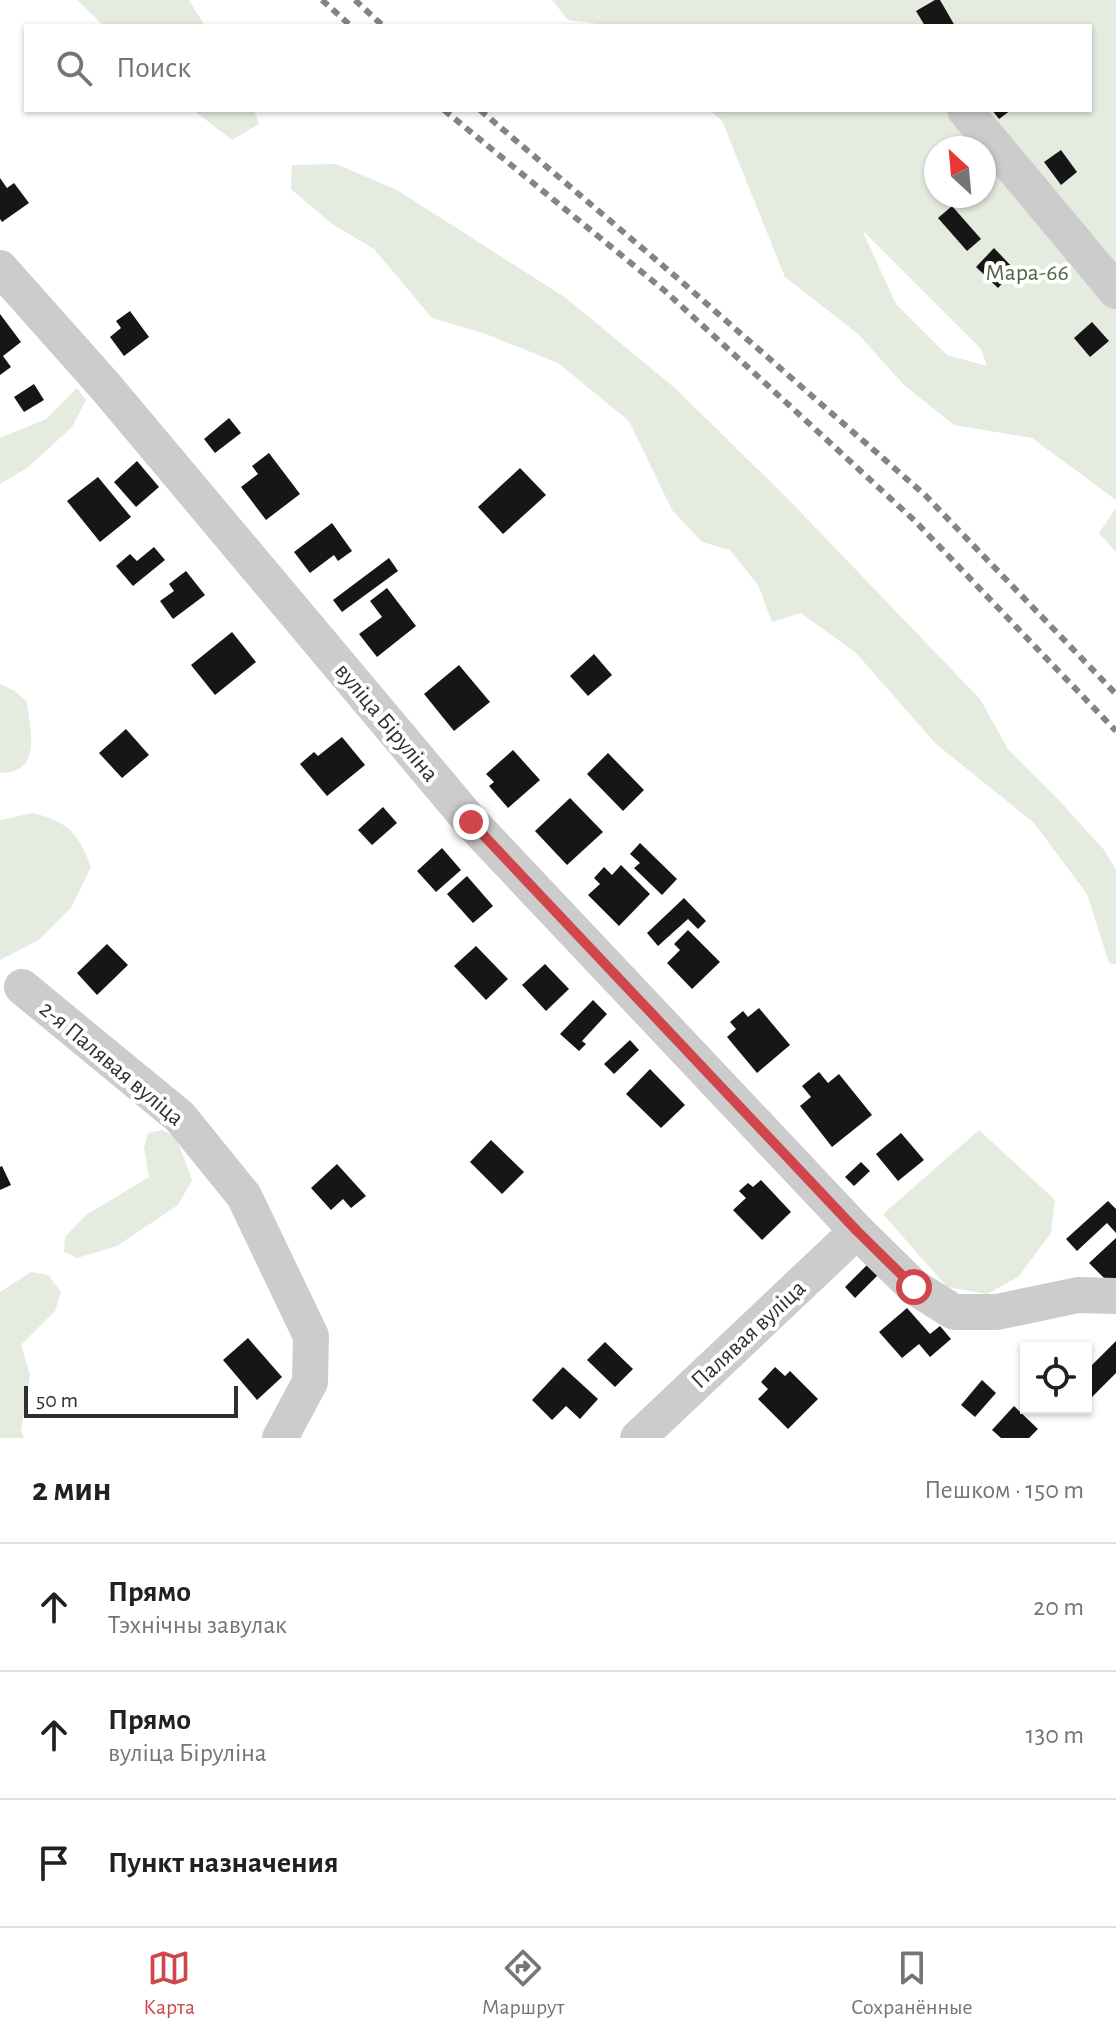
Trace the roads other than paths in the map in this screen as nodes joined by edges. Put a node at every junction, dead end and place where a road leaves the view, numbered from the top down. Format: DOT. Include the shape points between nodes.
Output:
graph roads {
  1 [pos="967,112"];
  2 [pos="0,268"];
  3 [pos="1116,291"];
  4 [pos="22,987"];
  5 [pos="857,1231"];
  6 [pos="1116,1296"];
  7 [pos="280,1438"];
  8 [pos="638,1438"];
  1 -- 3 [label="street"];
  2 -- 5 [label="street, вуліца Біруліна" via="471,822"];
  4 -- 7 [label="street, 2-я Палявая вуліца" via="180,1117 244,1196 311,1336 310,1382"];
  5 -- 6 [label="street, вуліца Біруліна" via="914,1287 954,1312 997,1312 1078,1295"];
  5 -- 8 [label="street, Палявая вуліца"];
}
